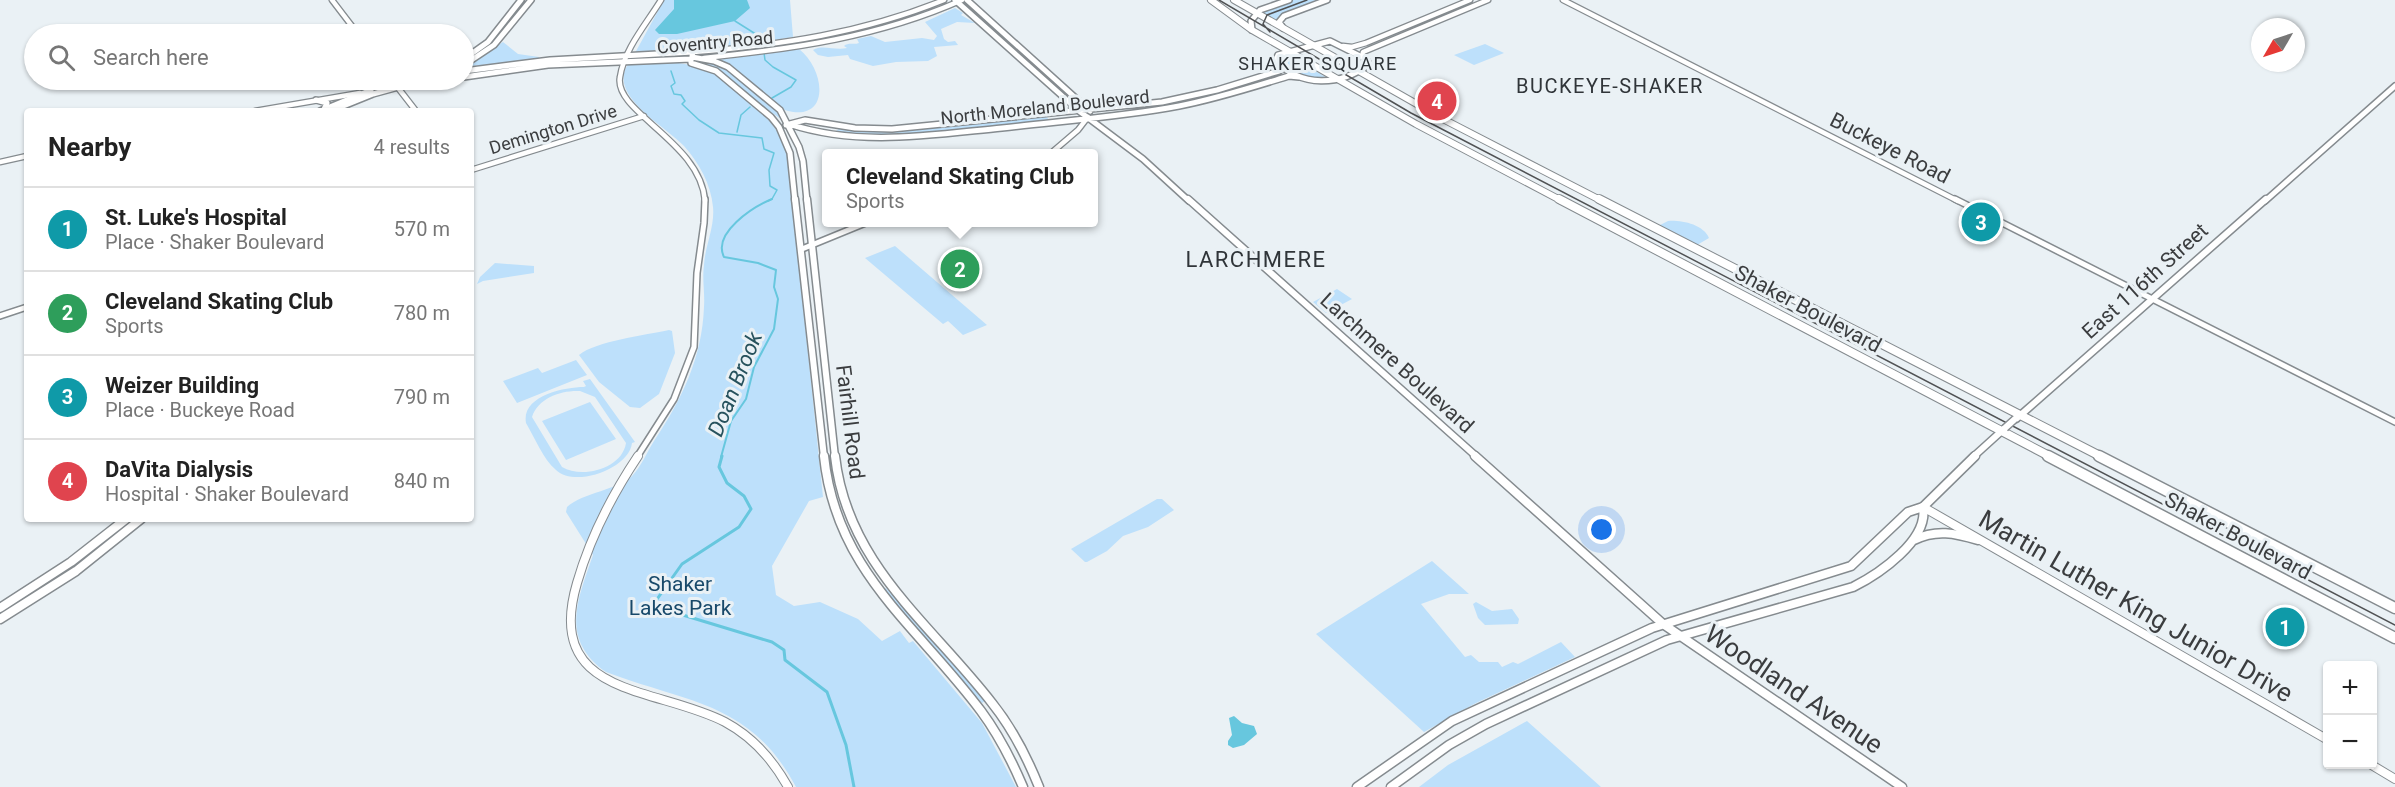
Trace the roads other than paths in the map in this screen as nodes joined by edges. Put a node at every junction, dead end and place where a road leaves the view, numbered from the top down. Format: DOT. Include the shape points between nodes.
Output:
graph roads {
  1 [pos="332,0"];
  2 [pos="521,0"];
  3 [pos="531,0"];
  4 [pos="661,0"];
  5 [pos="944,0"];
  6 [pos="967,0"];
  7 [pos="1211,0"];
  8 [pos="1234,0"];
  9 [pos="1289,0"];
  10 [pos="1327,0"];
  11 [pos="1470,0"];
  12 [pos="1488,0"];
  13 [pos="1563,0"];
  14 [pos="958,1"];
  15 [pos="1256,13"];
  16 [pos="350,24"];
  17 [pos="1283,28"];
  18 [pos="1252,30"];
  19 [pos="1311,45"];
  20 [pos="1343,46"];
  21 [pos="1289,52"];
  22 [pos="474,54"];
  23 [pos="628,55"];
  24 [pos="474,56"];
  25 [pos="692,56"];
  26 [pos="1362,57"];
  27 [pos="701,58"];
  28 [pos="624,62"];
  29 [pos="1280,64"];
  30 [pos="476,69"];
  31 [pos="1356,71"];
  32 [pos="474,75"];
  33 [pos="1302,78"];
  34 [pos="1334,78"];
  35 [pos="2395,86"];
  36 [pos="373,90"];
  37 [pos="377,90"];
  38 [pos="400,90"];
  39 [pos="363,93"];
  40 [pos="345,96"];
  41 [pos="356,98"];
  42 [pos="316,100"];
  43 [pos="272,108"];
  44 [pos="324,108"];
  45 [pos="328,108"];
  46 [pos="337,108"];
  47 [pos="414,108"];
  48 [pos="1090,110"];
  49 [pos="1079,111"];
  50 [pos="644,116"];
  51 [pos="1098,117"];
  52 [pos="1087,118"];
  53 [pos="789,124"];
  54 [pos="837,126"];
  55 [pos="779,127"];
  56 [pos="1106,129"];
  57 [pos="830,134"];
  58 [pos="1055,149"];
  59 [pos="24,157"];
  60 [pos="0,162"];
  61 [pos="474,169"];
  62 [pos="808,215"];
  63 [pos="798,216"];
  64 [pos="856,227"];
  65 [pos="812,245"];
  66 [pos="802,249"];
  67 [pos="818,300"];
  68 [pos="2153,300"];
  69 [pos="807,302"];
  70 [pos="24,308"];
  71 [pos="0,316"];
  72 [pos="2017,417"];
  73 [pos="2395,422"];
  74 [pos="2003,430"];
  75 [pos="1923,507"];
  76 [pos="122,522"];
  77 [pos="137,522"];
  78 [pos="853,530"];
  79 [pos="842,534"];
  80 [pos="1978,540"];
  81 [pos="1912,541"];
  82 [pos="0,608"];
  83 [pos="2395,608"];
  84 [pos="0,619"];
  85 [pos="1663,624"];
  86 [pos="1679,636"];
  87 [pos="2395,639"];
  88 [pos="992,703"];
  89 [pos="980,710"];
  90 [pos="2323,737"];
  91 [pos="2377,769"];
  92 [pos="2395,778"];
  93 [pos="1037,786"];
  94 [pos="788,787"];
  95 [pos="1023,787"];
  96 [pos="1357,787"];
  97 [pos="1391,787"];
  98 [pos="1902,787"];
  1 -- 16 [label="street"];
  2 -- 22 [label="main road"];
  3 -- 24 [label="main road" via="494,45"];
  4 -- 23 [label="street"];
  5 -- 25 [label="street, Coventry Road" via="868,27"];
  6 -- 48 [label="main road, Larchmere Boulevard"];
  7 -- 18 [label="main road, Shaker Boulevard"];
  8 -- 15 [label="main road, Shaker Boulevard"];
  9 -- 15 [label="main road"];
  10 -- 17 [label="main road" via="1284,16 1279,22"];
  11 -- 20 [label="street" via="1366,43"];
  12 -- 26 [label="street" via="1363,52"];
  13 -- 68 [label="street, Buckeye Road"];
  14 -- 27 [label="street, Coventry Road" via="917,19 866,34 778,50"];
  14 -- 49 [label="main road, Larchmere Boulevard"];
  15 -- 17 [label="main road, Shaker Boulevard"];
  15 -- 18 [label="main road" via="1251,21"];
  17 -- 19 [label="main road, Shaker Boulevard"];
  18 -- 21 [label="main road, Shaker Boulevard"];
  19 -- 20 [label="main road" via="1330,41"];
  19 -- 21 [label="main road"];
  19 -- 31 [label="main road, Shaker Boulevard"];
  20 -- 26 [label="main road"];
  21 -- 29 [label="main road" via="1276,57"];
  21 -- 34 [label="main road, Shaker Boulevard"];
  23 -- 25 [label="main road, Coventry Road"];
  23 -- 28 [label="street"];
  23 -- 30 [label="main road, Coventry Road"];
  25 -- 27 [label="main road, Fairhill Road"];
  25 -- 28 [label="main road, Coventry Road"];
  25 -- 55 [label="main road, Fairhill Road" via="692,63 722,75"];
  26 -- 31 [label="main road" via="1369,64"];
  27 -- 53 [label="main road, Fairhill Road" via="731,69 780,110"];
  28 -- 32 [label="main road, Coventry Road" via="548,65"];
  28 -- 50 [label="street" via="619,80 622,92"];
  29 -- 33 [label="main road"];
  29 -- 48 [label="main road, North Moreland Boulevard" via="1283,68 1279,71 1210,92"];
  31 -- 34 [label="main road"];
  31 -- 72 [label="main road, Shaker Boulevard"];
  33 -- 34 [label="main road" via="1319,82"];
  33 -- 51 [label="main road, North Moreland Boulevard" via="1289,76 1177,106"];
  34 -- 74 [label="main road, Shaker Boulevard"];
  35 -- 68 [label="main road, East 116th Street"];
  36 -- 39 [label="main road"];
  37 -- 41 [label="main road"];
  38 -- 47 [label="street"];
  39 -- 40 [label="street"];
  39 -- 41 [label="main road"];
  40 -- 41 [label="main road"];
  40 -- 42 [label="street"];
  41 -- 45 [label="main road"];
  41 -- 46 [label="main road"];
  42 -- 43 [label="street"];
  42 -- 44 [label="main road" via="327,104"];
  48 -- 49 [label="main road, North Moreland Boulevard"];
  48 -- 51 [label="main road, Larchmere Boulevard"];
  48 -- 52 [label="street"];
  49 -- 52 [label="main road, Larchmere Boulevard"];
  49 -- 54 [label="main road, North Moreland Boulevard" via="892,129"];
  50 -- 61 [label="street, Demington Drive"];
  50 -- 94 [label="street" via="685,154 705,193 705,228 697,273 698,321 694,347 677,393 624,478 587,555 573,598 571,639 578,655 596,674 706,713 745,734 766,754"];
  51 -- 52 [label="main road, North Moreland Boulevard"];
  51 -- 56 [label="main road, Larchmere Boulevard"];
  52 -- 56 [label="main road, Larchmere Boulevard"];
  52 -- 57 [label="main road, North Moreland Boulevard" via="892,137"];
  52 -- 58 [label="street"];
  53 -- 54 [label="main road, North Moreland Boulevard" via="799,120"];
  53 -- 55 [label="main road"];
  53 -- 57 [label="main road, North Moreland Boulevard"];
  53 -- 62 [label="main road, Fairhill Road" via="803,161"];
  54 -- 57 [label="main road"];
  55 -- 63 [label="main road, Fairhill Road" via="790,153"];
  56 -- 85 [label="main road, Larchmere Boulevard"];
  59 -- 60 [label="street"];
  62 -- 63 [label="main road"];
  62 -- 65 [label="main road, Fairhill Road"];
  63 -- 66 [label="main road, Fairhill Road"];
  64 -- 65 [label="street"];
  65 -- 66 [label="street"];
  65 -- 67 [label="main road, Fairhill Road"];
  66 -- 69 [label="main road, Fairhill Road"];
  67 -- 69 [label="main road"];
  67 -- 78 [label="main road, Fairhill Road" via="837,474"];
  68 -- 72 [label="main road, East 116th Street"];
  68 -- 73 [label="street, Buckeye Road"];
  69 -- 79 [label="main road, Fairhill Road" via="826,478"];
  70 -- 71 [label="street"];
  72 -- 74 [label="main road, East 116th Street, bridge"];
  72 -- 83 [label="main road, Shaker Boulevard"];
  74 -- 75 [label="main road, East 116th Street"];
  74 -- 87 [label="main road, Shaker Boulevard"];
  75 -- 80 [label="street, Martin Luther King Junior Drive"];
  75 -- 81 [label="main road" via="1925,521"];
  75 -- 85 [label="main road" via="1908,512 1858,560 1840,571"];
  76 -- 82 [label="main road" via="62,568"];
  77 -- 84 [label="main road" via="76,571"];
  78 -- 79 [label="main road"];
  78 -- 88 [label="main road, Fairhill Road" via="885,581"];
  79 -- 89 [label="main road, Fairhill Road" via="874,588"];
  80 -- 81 [label="main road" via="1938,531"];
  80 -- 90 [label="street, Martin Luther King Junior Drive"];
  81 -- 86 [label="main road" via="1875,575 1853,587"];
  85 -- 86 [label="main road, Woodland Avenue"];
  85 -- 96 [label="main road" via="1452,721"];
  86 -- 97 [label="main road" via="1486,724"];
  86 -- 98 [label="main road, Woodland Avenue"];
  88 -- 89 [label="main road"];
  88 -- 93 [label="main road, Fairhill Road" via="1010,728"];
  89 -- 95 [label="main road, Fairhill Road"];
  91 -- 92 [label="street"];
}
